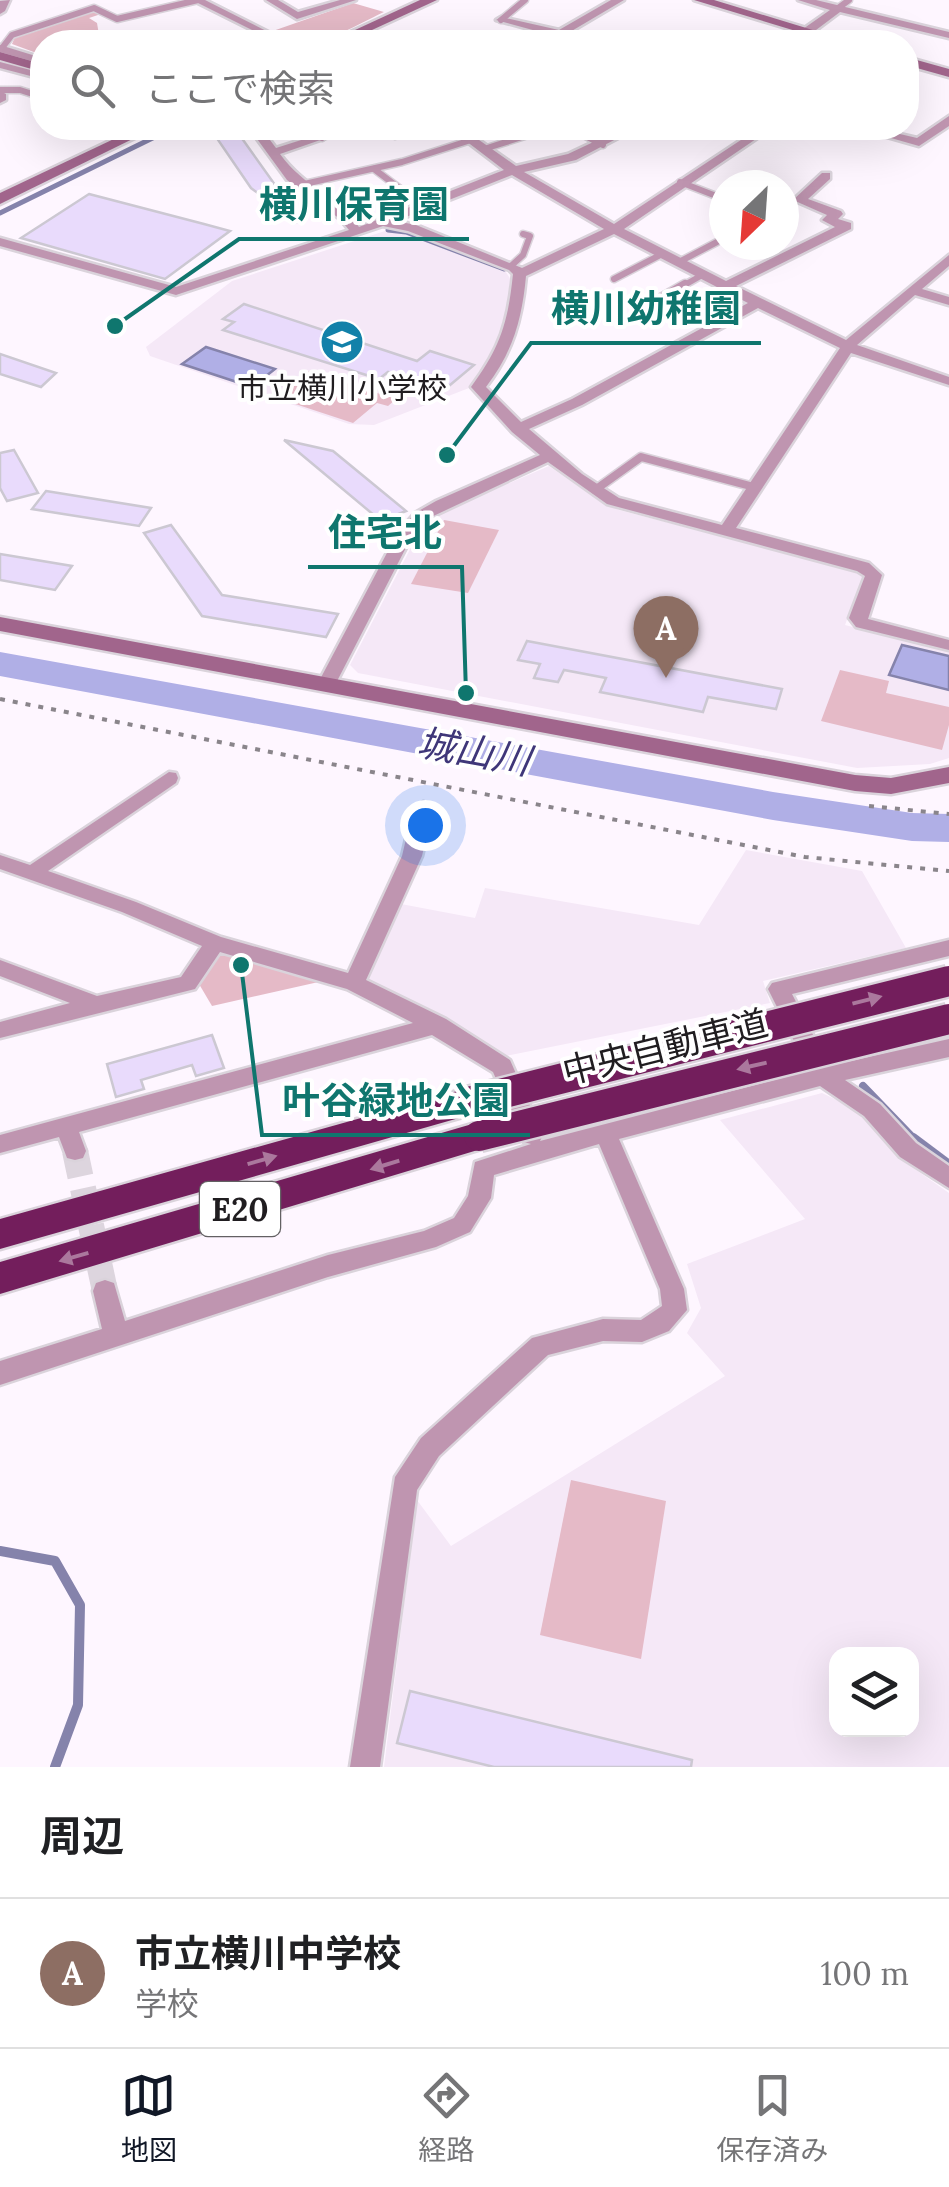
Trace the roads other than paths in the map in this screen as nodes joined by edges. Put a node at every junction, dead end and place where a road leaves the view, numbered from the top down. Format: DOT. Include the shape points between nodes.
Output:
graph roads {
  1 [pos="198,0"];
  2 [pos="270,0"];
  3 [pos="351,0"];
  4 [pos="431,0"];
  5 [pos="525,0"];
  6 [pos="700,0"];
  7 [pos="803,0"];
  8 [pos="849,0"];
  9 [pos="614,1"];
  10 [pos="837,9"];
  11 [pos="501,20"];
  12 [pos="259,30"];
  13 [pos="363,30"];
  14 [pos="545,30"];
  15 [pos="569,30"];
  16 [pos="785,30"];
  17 [pos="813,30"];
  18 [pos="949,35"];
  19 [pos="1,58"];
  20 [pos="30,63"];
  21 [pos="919,64"];
  22 [pos="30,71"];
  23 [pos="949,73"];
  24 [pos="30,93"];
  25 [pos="0,95"];
  26 [pos="949,120"];
  27 [pos="121,140"];
  28 [pos="262,140"];
  29 [pos="315,140"];
  30 [pos="471,140"];
  31 [pos="512,140"];
  32 [pos="593,140"];
  33 [pos="611,140"];
  34 [pos="750,140"];
  35 [pos="911,140"];
  36 [pos="603,145"];
  37 [pos="484,149"];
  38 [pos="271,153"];
  39 [pos="374,169"];
  40 [pos="512,170"];
  41 [pos="827,176"];
  42 [pos="680,182"];
  43 [pos="300,186"];
  44 [pos="5,192"];
  45 [pos="709,193"];
  46 [pos="423,206"];
  47 [pos="382,222"];
  48 [pos="616,228"];
  49 [pos="357,232"];
  50 [pos="523,234"];
  51 [pos="0,242"];
  52 [pos="709,246"];
  53 [pos="662,254"];
  54 [pos="949,259"];
  55 [pos="678,262"];
  56 [pos="516,270"];
  57 [pos="704,274"];
  58 [pos="614,279"];
  59 [pos="726,286"];
  60 [pos="912,290"];
  61 [pos="949,300"];
  62 [pos="758,302"];
  63 [pos="652,303"];
  64 [pos="849,344"];
  65 [pos="949,381"];
  66 [pos="517,429"];
  67 [pos="552,455"];
  68 [pos="754,487"];
  69 [pos="595,490"];
  70 [pos="726,532"];
  71 [pos="0,624"];
  72 [pos="949,646"];
  73 [pos="326,685"];
  74 [pos="949,775"];
  75 [pos="169,778"];
  76 [pos="423,809"];
  77 [pos="0,862"];
  78 [pos="32,874"];
  79 [pos="215,943"];
  80 [pos="949,948"];
  81 [pos="0,968"];
  82 [pos="949,981"];
  83 [pos="354,983"];
  84 [pos="96,1004"];
  85 [pos="949,1019"];
  86 [pos="438,1025"];
  87 [pos="0,1030"];
  88 [pos="949,1048"];
  89 [pos="823,1076"];
  90 [pos="606,1134"];
  91 [pos="0,1144"];
  92 [pos="538,1150"];
  93 [pos="949,1178"];
  94 [pos="0,1234"];
  95 [pos="0,1278"];
  96 [pos="105,1291"];
  97 [pos="116,1336"];
  98 [pos="0,1374"];
  99 [pos="364,1767"];
  1 -- 12 [label="street"];
  1 -- 19 [label="lane" via="117,19 94,8 12,35"];
  2 -- 3 [label="street" via="296,16"];
  4 -- 13 [label="street"];
  5 -- 11 [label="lane"];
  6 -- 16 [label="street"];
  7 -- 10 [label="street"];
  8 -- 10 [label="lane"];
  9 -- 15 [label="street"];
  10 -- 17 [label="street"];
  10 -- 18 [label="street"];
  11 -- 14 [label="street"];
  19 -- 20 [label="street"];
  19 -- 22 [label="street"];
  21 -- 23 [label="street"];
  24 -- 25 [label="lane"];
  26 -- 35 [label="street" via="919,142"];
  27 -- 44 [label="street"];
  28 -- 38 [label="street"];
  29 -- 38 [label="street"];
  30 -- 37 [label="street"];
  30 -- 39 [label="lane"];
  31 -- 37 [label="lane"];
  32 -- 36 [label="lane"];
  33 -- 36 [label="street"];
  34 -- 42 [label="street"];
  36 -- 40 [label="street"];
  37 -- 40 [label="street"];
  38 -- 43 [label="street"];
  39 -- 43 [label="lane"];
  39 -- 46 [label="lane"];
  40 -- 46 [label="street"];
  40 -- 48 [label="street"];
  41 -- 59 [label="street" via="799,200 843,209 828,220 846,226"];
  42 -- 45 [label="lane"];
  42 -- 48 [label="street"];
  43 -- 49 [label="street"];
  46 -- 47 [label="street"];
  47 -- 49 [label="street"];
  47 -- 56 [label="street"];
  48 -- 53 [label="street"];
  48 -- 56 [label="street"];
  49 -- 51 [label="street" via="176,291"];
  50 -- 56 [label="lane" via="530,236"];
  52 -- 55 [label="lane"];
  53 -- 55 [label="street"];
  53 -- 58 [label="lane"];
  54 -- 60 [label="street"];
  55 -- 57 [label="street"];
  56 -- 66 [label="street" via="515,329 503,358 478,387"];
  57 -- 59 [label="street"];
  57 -- 63 [label="lane"];
  59 -- 62 [label="street"];
  60 -- 61 [label="street"];
  60 -- 64 [label="street"];
  62 -- 64 [label="street"];
  62 -- 66 [label="street"];
  64 -- 65 [label="street"];
  64 -- 68 [label="street"];
  66 -- 67 [label="street"];
  67 -- 69 [label="street"];
  67 -- 73 [label="street" via="421,516 405,534"];
  68 -- 69 [label="lane" via="642,457"];
  68 -- 70 [label="street"];
  69 -- 70 [label="street"];
  70 -- 72 [label="street" via="863,566 874,575 858,618 862,623"];
  71 -- 73 [label="street"];
  73 -- 74 [label="street" via="855,783 891,786"];
  75 -- 78 [label="street"];
  76 -- 83 [label="street" via="412,856"];
  77 -- 78 [label="street"];
  78 -- 79 [label="street"];
  79 -- 83 [label="street"];
  79 -- 84 [label="street" via="188,983"];
  80 -- 89 [label="street" via="779,989"];
  81 -- 84 [label="street"];
  94 -- 82 [label="highway, 中央自動車道 / E20, one-way, bridge" via="468,1102"];
  83 -- 86 [label="street"];
  84 -- 87 [label="street"];
  85 -- 95 [label="highway, 中央自動車道 / E20, one-way, bridge" via="478,1136"];
  86 -- 91 [label="street" via="71,1140"];
  86 -- 92 [label="street" via="502,1066"];
  88 -- 89 [label="street"];
  89 -- 90 [label="street"];
  89 -- 93 [label="street"];
  90 -- 92 [label="street"];
  90 -- 99 [label="street" via="675,1310 642,1331 602,1330 540,1346 430,1447 404,1486"];
  92 -- 97 [label="street" via="483,1170 479,1198 462,1225 428,1240"];
  96 -- 97 [label="street"];
  97 -- 98 [label="street"];
}
